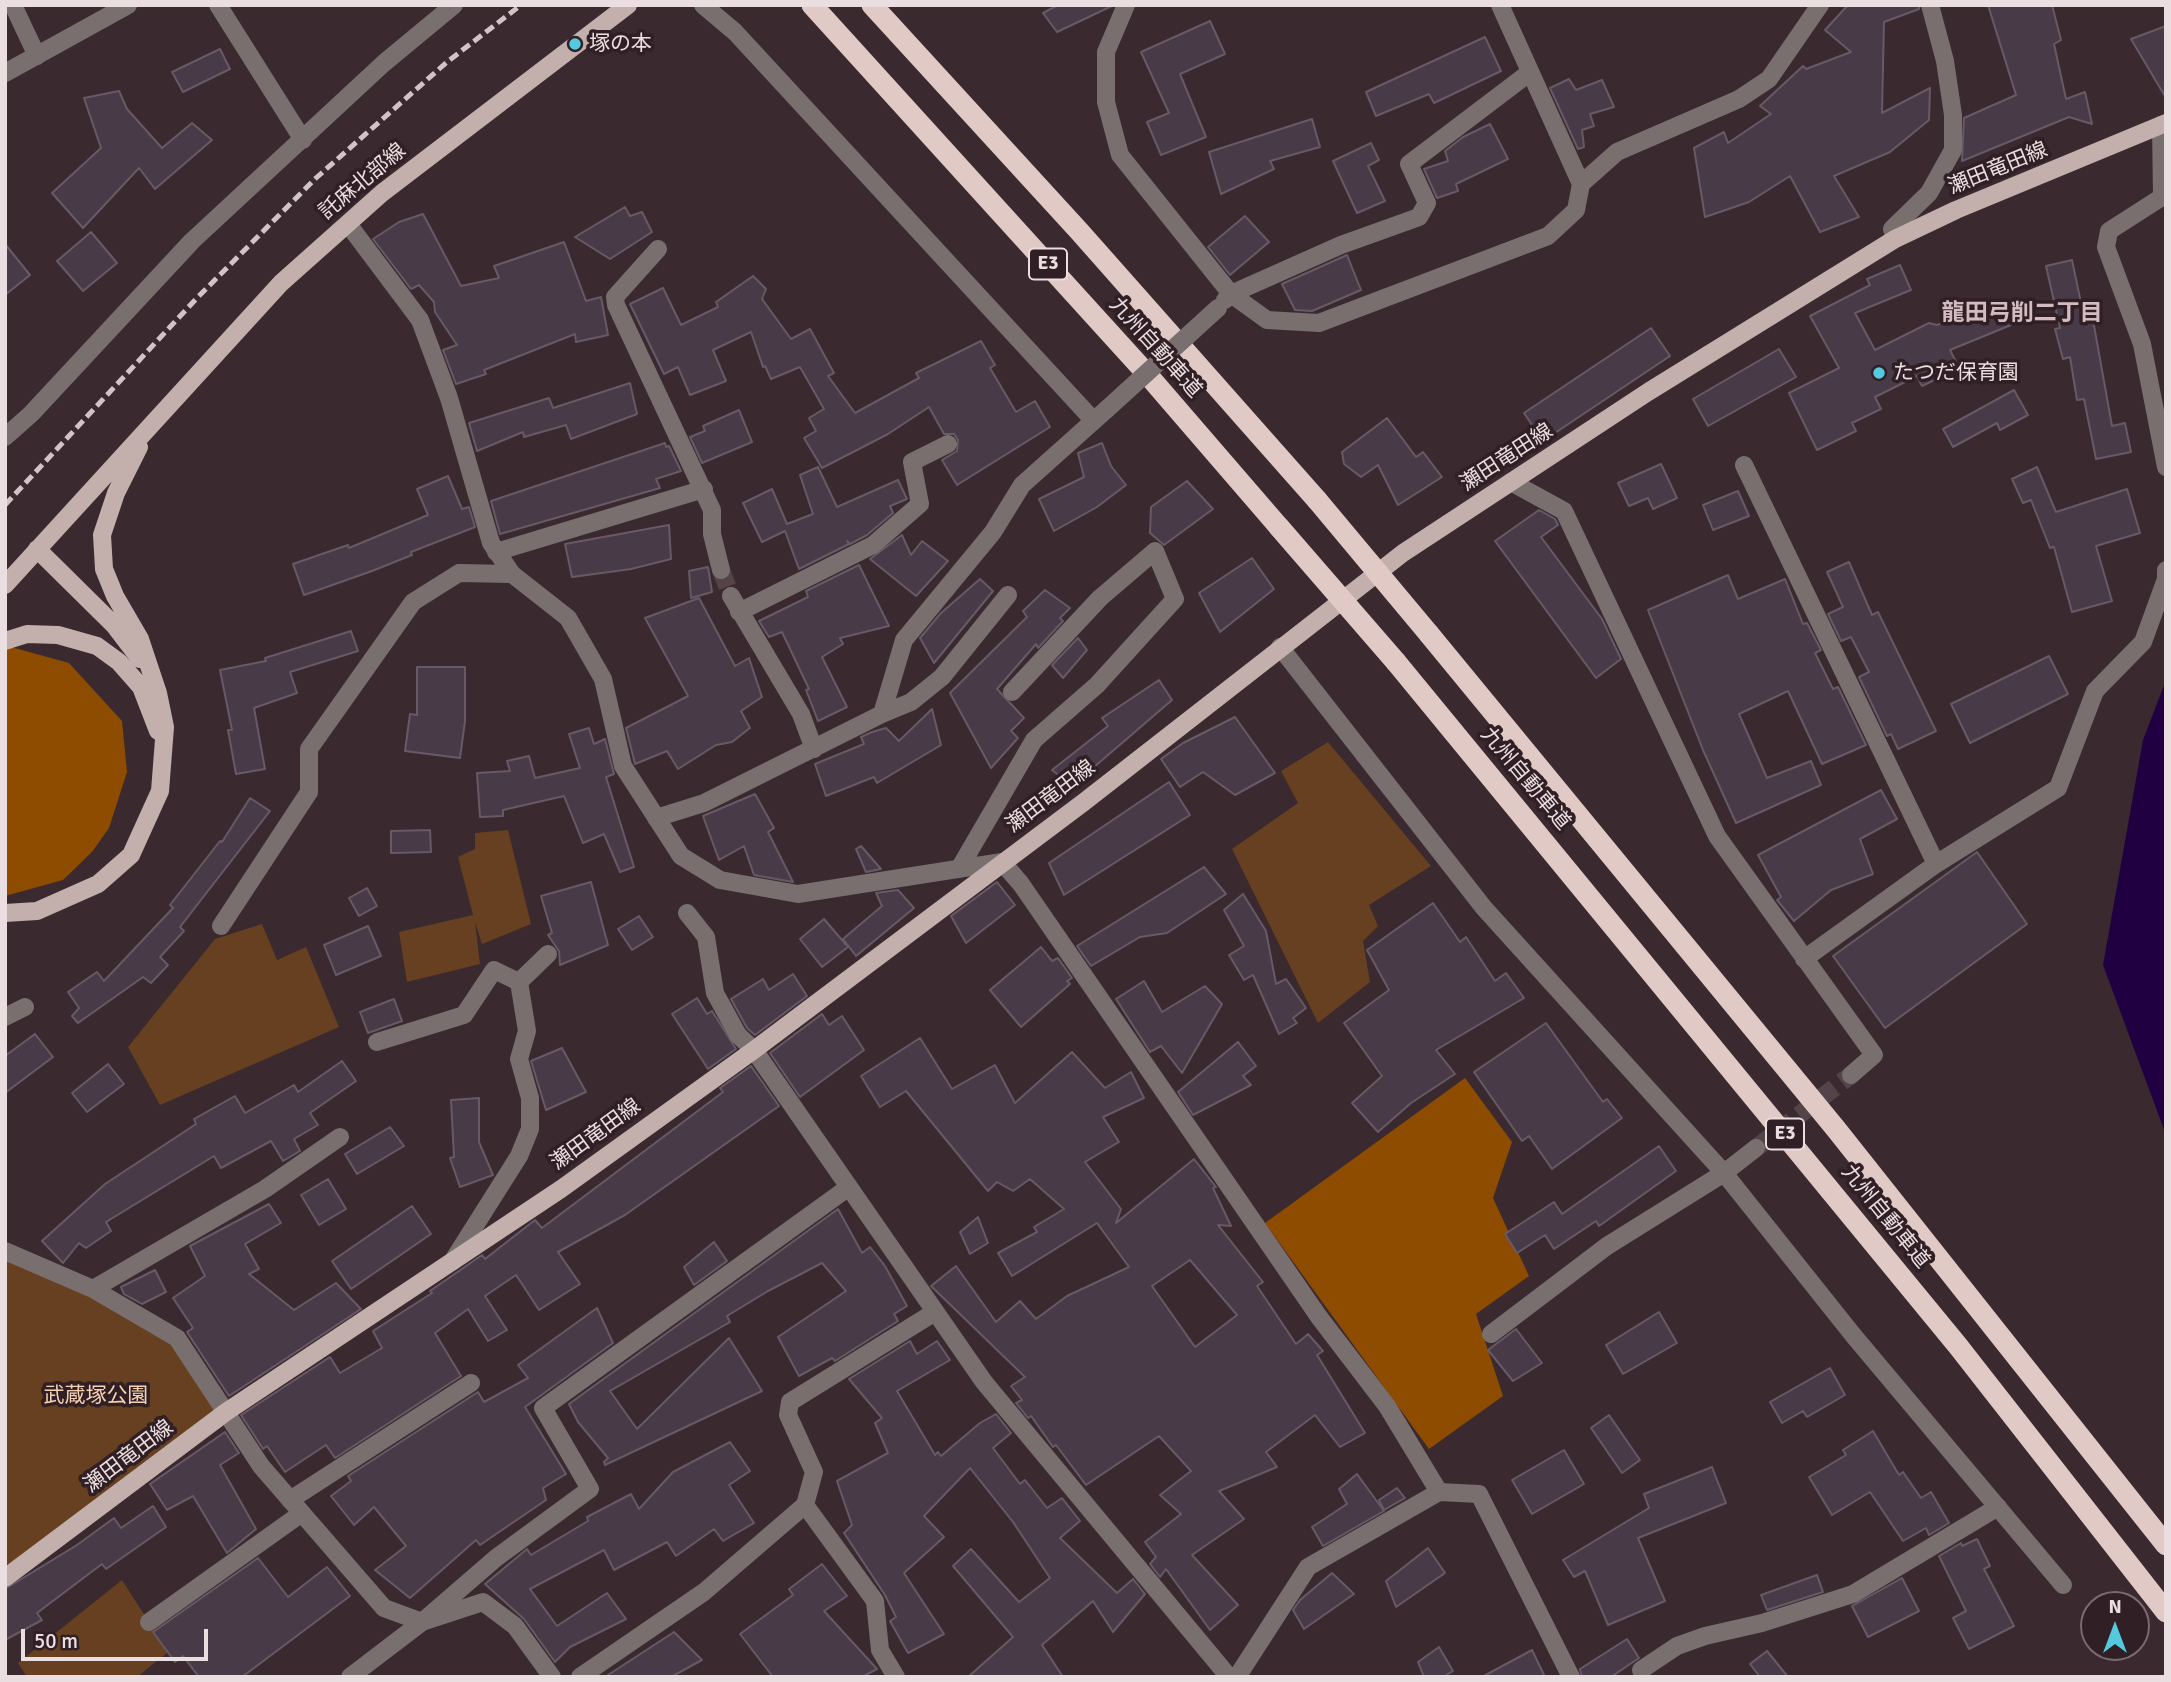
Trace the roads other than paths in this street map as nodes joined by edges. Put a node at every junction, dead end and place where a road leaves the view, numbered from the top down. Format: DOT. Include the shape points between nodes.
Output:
graph roads {
  1 [pos="13,5"];
  2 [pos="128,5"];
  3 [pos="218,5"];
  4 [pos="454,5"];
  5 [pos="628,5"];
  6 [pos="703,5"];
  7 [pos="812,5"];
  8 [pos="872,5"];
  9 [pos="1126,5"];
  10 [pos="1500,5"];
  11 [pos="1820,5"];
  12 [pos="1930,5"];
  13 [pos="37,56"];
  14 [pos="5,73"];
  15 [pos="1529,73"];
  16 [pos="2163,124"];
  17 [pos="303,140"];
  18 [pos="1581,184"];
  19 [pos="348,224"];
  20 [pos="1895,239"];
  21 [pos="658,249"];
  22 [pos="1224,301"];
  23 [pos="1100,415"];
  24 [pos="152,422"];
  25 [pos="5,438"];
  26 [pos="948,444"];
  27 [pos="1744,465"];
  28 [pos="2166,467"];
  29 [pos="1511,482"];
  30 [pos="704,489"];
  31 [pos="37,549"];
  32 [pos="496,552"];
  33 [pos="721,569"];
  34 [pos="2166,570"];
  35 [pos="512,574"];
  36 [pos="5,584"];
  37 [pos="1009,595"];
  38 [pos="5,641"];
  39 [pos="1280,647"];
  40 [pos="1012,692"];
  41 [pos="158,693"];
  42 [pos="882,713"];
  43 [pos="814,749"];
  44 [pos="164,766"];
  45 [pos="656,818"];
  46 [pos="1002,862"];
  47 [pos="1937,864"];
  48 [pos="959,869"];
  49 [pos="5,912"];
  50 [pos="687,913"];
  51 [pos="221,926"];
  52 [pos="548,954"];
  53 [pos="1804,959"];
  54 [pos="519,982"];
  55 [pos="25,1007"];
  56 [pos="5,1017"];
  57 [pos="377,1042"];
  58 [pos="754,1050"];
  59 [pos="1851,1075"];
  60 [pos="340,1137"];
  61 [pos="1756,1148"];
  62 [pos="1724,1173"];
  63 [pos="849,1187"];
  64 [pos="5,1251"];
  65 [pos="452,1262"];
  66 [pos="93,1289"];
  67 [pos="936,1312"];
  68 [pos="1492,1334"];
  69 [pos="471,1382"];
  70 [pos="226,1412"];
  71 [pos="1439,1492"];
  72 [pos="296,1506"];
  73 [pos="805,1506"];
  74 [pos="1998,1507"];
  75 [pos="2166,1545"];
  76 [pos="5,1578"];
  77 [pos="2063,1585"];
  78 [pos="2166,1612"];
  79 [pos="149,1622"];
  80 [pos="422,1622"];
  81 [pos="1638,1674"];
  82 [pos="350,1677"];
  83 [pos="552,1677"];
  84 [pos="580,1677"];
  85 [pos="896,1677"];
  86 [pos="1228,1677"];
  87 [pos="1237,1677"];
  88 [pos="1571,1677"];
  1 -- 13 [label="street"];
  2 -- 13 [label="street"];
  3 -- 17 [label="street"];
  4 -- 17 [label="street"];
  5 -- 19 [label="main road, 託麻北部線"];
  6 -- 23 [label="street" via="735,33"];
  7 -- 78 [label="highway, 九州自動車道 / E3, bridge" via="1147,374 1396,662 1958,1346"];
  8 -- 75 [label="highway, 九州自動車道 / E3, bridge" via="1317,500 1836,1129"];
  9 -- 22 [label="street" via="1106,52 1106,102 1120,155"];
  10 -- 15 [label="street"];
  11 -- 18 [label="street" via="1769,79 1739,99 1616,152"];
  12 -- 20 [label="street" via="1945,61 1953,150 1930,193 1892,229"];
  13 -- 14 [label="street"];
  15 -- 18 [label="street"];
  15 -- 22 [label="street" via="1409,164 1427,203 1419,217 1341,245"];
  16 -- 20 [label="main road, 瀬田竜田線"];
  16 -- 28 [label="street" via="2162,197 2109,231 2106,247 2142,344"];
  17 -- 25 [label="street" via="192,241"];
  18 -- 22 [label="street" via="1576,209 1548,236 1319,323 1267,320"];
  19 -- 24 [label="main road, 託麻北部線" via="281,283"];
  19 -- 32 [label="street" via="420,320"];
  20 -- 29 [label="main road, 瀬田竜田線"];
  21 -- 30 [label="street" via="615,297 616,305"];
  22 -- 23 [label="street, bridge"];
  23 -- 42 [label="street" via="1022,485 993,532 904,640"];
  24 -- 31 [label="main road, 託麻北部線"];
  24 -- 41 [label="main road, 託麻北部線" via="116,493 102,535 104,569 140,639"];
  26 -- 43 [label="street" via="912,462 920,504 873,545 735,604 801,714"];
  27 -- 47 [label="street"];
  29 -- 39 [label="main road, 瀬田竜田線" via="1404,553"];
  29 -- 53 [label="street" via="1564,511 1717,836"];
  30 -- 32 [label="street"];
  30 -- 33 [label="street"];
  31 -- 36 [label="main road"];
  31 -- 41 [label="main road, 託麻北部線" via="114,625"];
  32 -- 35 [label="street"];
  34 -- 47 [label="street" via="2143,642 2095,691 2058,788"];
  35 -- 45 [label="street" via="568,618 603,679 623,766"];
  35 -- 51 [label="street" via="459,573 413,602 309,749 309,792"];
  37 -- 42 [label="street" via="942,677 911,702"];
  38 -- 44 [label="main road, 託麻北部線" via="27,635 77,638 119,662 141,687 158,731"];
  39 -- 46 [label="main road, 瀬田竜田線"];
  39 -- 62 [label="street" via="1484,908"];
  40 -- 48 [label="street" via="1092,607 1155,551 1175,599 1097,685 1034,740"];
  41 -- 44 [label="main road, 託麻北部線" via="165,727"];
  42 -- 43 [label="street"];
  43 -- 45 [label="street" via="704,803"];
  44 -- 49 [label="main road, 託麻北部線" via="160,791 131,855 98,884 61,903 37,911"];
  45 -- 48 [label="street" via="681,856 734,885 798,894"];
  46 -- 48 [label="street"];
  46 -- 58 [label="main road, 瀬田竜田線"];
  46 -- 71 [label="street" via="1304,1295 1387,1406"];
  47 -- 53 [label="street"];
  50 -- 58 [label="street" via="706,937 715,993 738,1035"];
  52 -- 54 [label="street"];
  53 -- 59 [label="street" via="1874,1055"];
  54 -- 57 [label="street" via="494,970 464,1015"];
  54 -- 65 [label="street" via="527,1031 519,1059 530,1098 530,1129 519,1156"];
  55 -- 56 [label="street"];
  58 -- 63 [label="street"];
  58 -- 65 [label="main road, 瀬田竜田線"];
  60 -- 66 [label="street" via="265,1189"];
  61 -- 62 [label="street"];
  62 -- 68 [label="street" via="1607,1247"];
  62 -- 74 [label="street"];
  63 -- 67 [label="street"];
  63 -- 80 [label="street" via="543,1408 590,1489 496,1558"];
  64 -- 66 [label="street"];
  65 -- 70 [label="main road, 瀬田竜田線"];
  66 -- 70 [label="street" via="177,1338"];
  67 -- 73 [label="street" via="790,1402 788,1415 814,1472"];
  67 -- 86 [label="street" via="984,1382"];
  69 -- 72 [label="street"];
  70 -- 72 [label="street" via="261,1466"];
  70 -- 76 [label="main road, 瀬田竜田線"];
  71 -- 87 [label="street" via="1308,1567"];
  71 -- 88 [label="street" via="1479,1494"];
  72 -- 79 [label="street"];
  72 -- 80 [label="street" via="384,1608"];
  73 -- 84 [label="street" via="704,1592"];
  73 -- 85 [label="street" via="875,1601 880,1650"];
  74 -- 77 [label="street"];
  74 -- 81 [label="street" via="1853,1594 1677,1646"];
  80 -- 82 [label="street"];
  80 -- 83 [label="street" via="483,1602 515,1626"];
}
